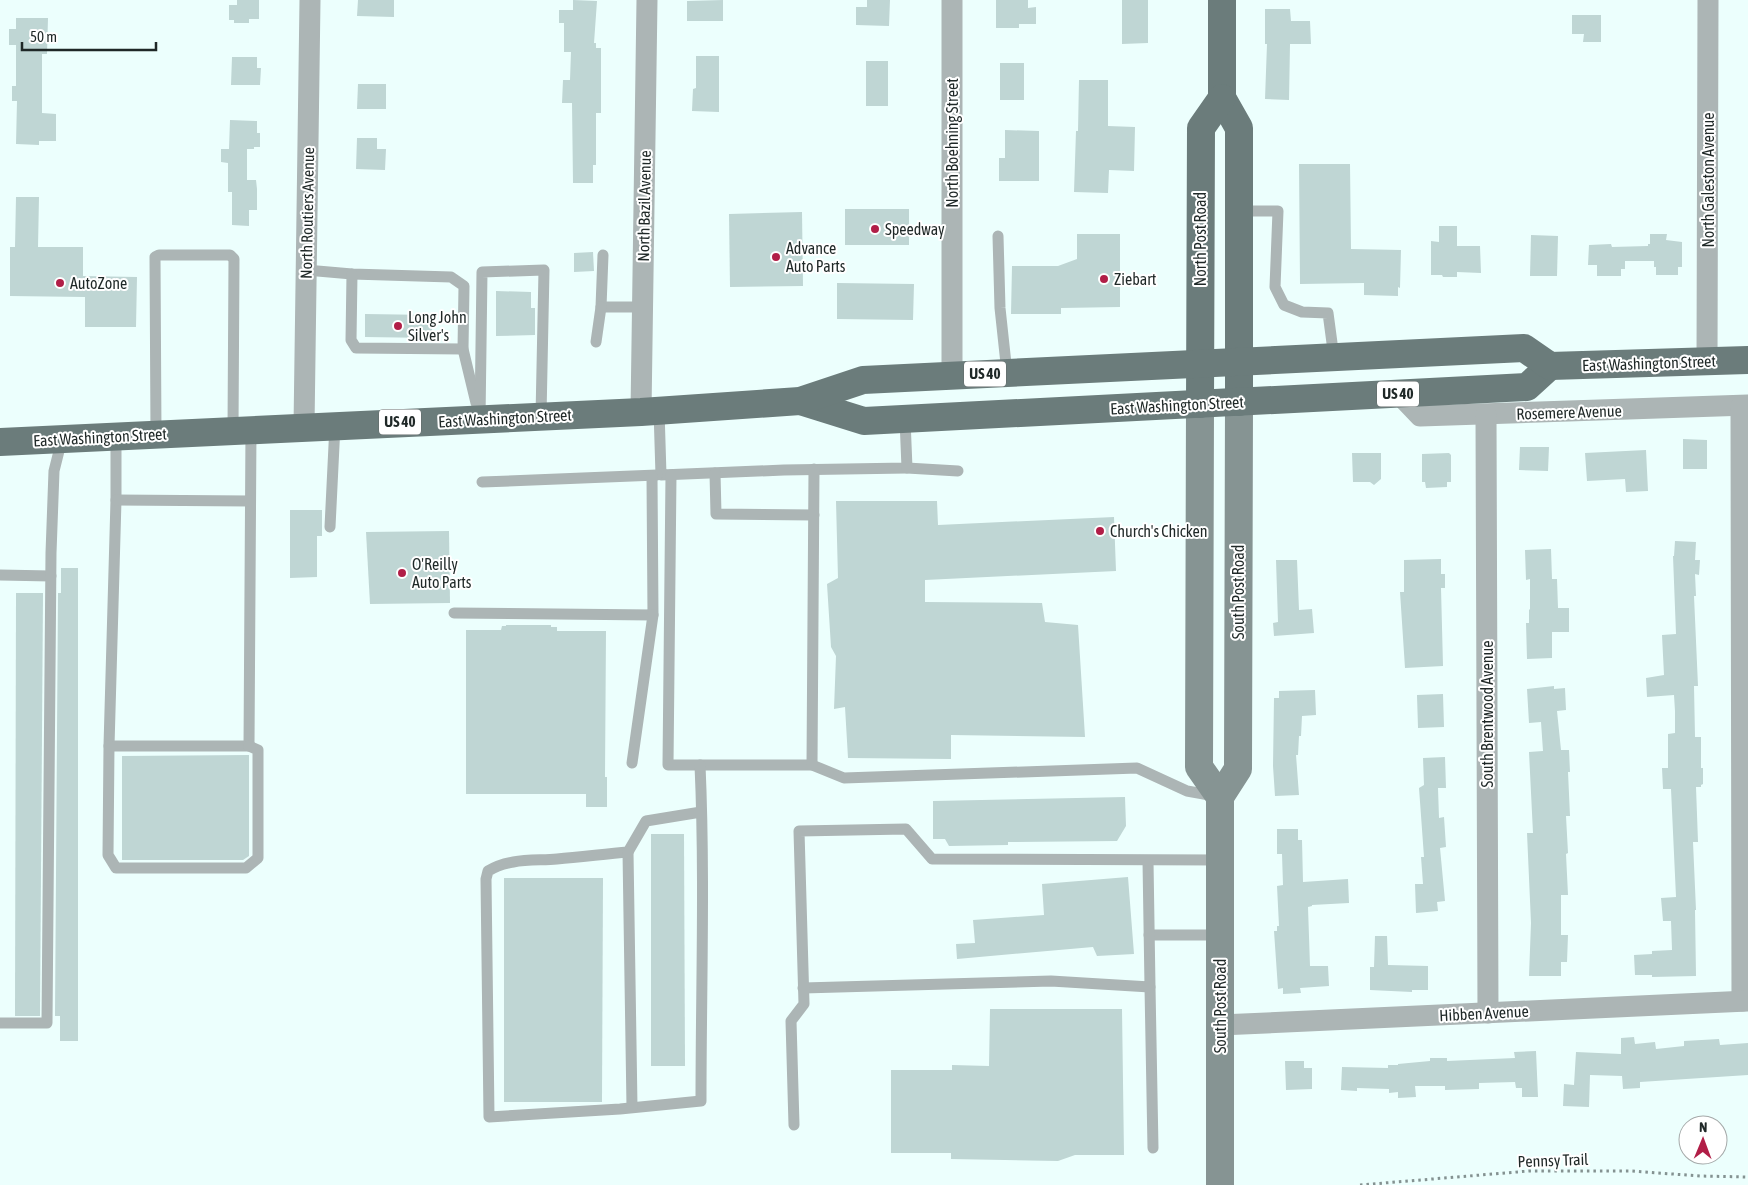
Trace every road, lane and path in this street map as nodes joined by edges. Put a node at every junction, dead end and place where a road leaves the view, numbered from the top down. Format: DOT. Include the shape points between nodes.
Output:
graph roads {
  1 [pos="310,0"];
  2 [pos="647,0"];
  3 [pos="952,0"];
  4 [pos="1222,0"];
  5 [pos="1708,0"];
  6 [pos="1222,98"];
  7 [pos="1239,211"];
  8 [pos="998,236"];
  9 [pos="602,255"];
  10 [pos="306,270"];
  11 [pos="352,274"];
  12 [pos="601,307"];
  13 [pos="642,307"];
  14 [pos="596,342"];
  15 [pos="463,349"];
  16 [pos="1334,358"];
  17 [pos="1748,360"];
  18 [pos="1707,361"];
  19 [pos="1550,366"];
  20 [pos="1007,373"];
  21 [pos="952,376"];
  22 [pos="1239,382"];
  23 [pos="1196,384"];
  24 [pos="1399,394"];
  25 [pos="800,401"];
  26 [pos="1744,406"];
  27 [pos="650,411"];
  28 [pos="1486,415"];
  29 [pos="541,416"];
  30 [pos="480,419"];
  31 [pos="906,419"];
  32 [pos="335,425"];
  33 [pos="304,427"];
  34 [pos="242,430"];
  35 [pos="156,434"];
  36 [pos="116,436"];
  37 [pos="62,439"];
  38 [pos="0,442"];
  39 [pos="907,468"];
  40 [pos="814,470"];
  41 [pos="958,471"];
  42 [pos="715,473"];
  43 [pos="661,475"];
  44 [pos="482,482"];
  45 [pos="116,500"];
  46 [pos="250,501"];
  47 [pos="814,515"];
  48 [pos="330,528"];
  49 [pos="0,575"];
  50 [pos="51,576"];
  51 [pos="454,613"];
  52 [pos="653,615"];
  53 [pos="1238,670"];
  54 [pos="109,746"];
  55 [pos="250,746"];
  56 [pos="632,763"];
  57 [pos="700,765"];
  58 [pos="812,765"];
  59 [pos="1220,797"];
  60 [pos="701,812"];
  61 [pos="628,852"];
  62 [pos="1220,860"];
  63 [pos="1148,861"];
  64 [pos="1149,935"];
  65 [pos="1220,935"];
  66 [pos="1150,987"];
  67 [pos="803,988"];
  68 [pos="1745,1001"];
  69 [pos="1488,1012"];
  70 [pos="0,1023"];
  71 [pos="1220,1025"];
  72 [pos="632,1107"];
  73 [pos="794,1125"];
  74 [pos="1153,1148"];
  75 [pos="1748,1177"];
  76 [pos="1220,1185"];
  77 [pos="1360,1185"];
  1 -- 10 [label="street, North Routiers Avenue"];
  2 -- 13 [label="street, North Bazil Avenue"];
  3 -- 21 [label="street, North Boehning Street"];
  4 -- 6 [label="main road"];
  5 -- 18 [label="street, North Galeston Avenue"];
  6 -- 7 [label="main road" via="1239,128"];
  6 -- 23 [label="main road, North Post Road" via="1201,128"];
  7 -- 16 [label="lane" via="1278,211 1275,287 1284,305 1302,312 1328,313"];
  7 -- 22 [label="main road"];
  8 -- 20 [label="lane" via="1000,308"];
  9 -- 12 [label="lane"];
  10 -- 11 [label="lane"];
  10 -- 33 [label="street, North Routiers Avenue"];
  11 -- 15 [label="lane" via="451,277 457,281 464,286"];
  11 -- 15 [label="lane" via="351,340 356,348"];
  12 -- 13 [label="lane"];
  12 -- 14 [label="lane"];
  13 -- 27 [label="street, North Bazil Avenue"];
  15 -- 30 [label="lane"];
  16 -- 19 [label="main road, East Washington Street / US 40" via="1524,348"];
  16 -- 22 [label="main road, East Washington Street / US 40"];
  17 -- 18 [label="main road, East Washington Street"];
  18 -- 19 [label="main road, East Washington Street"];
  19 -- 24 [label="main road, East Washington Street / US 40" via="1527,387"];
  20 -- 21 [label="main road, East Washington Street / US 40"];
  20 -- 23 [label="main road, East Washington Street / US 40"];
  21 -- 25 [label="main road, East Washington Street / US 40" via="863,380"];
  22 -- 23 [label="main road, East Washington Street / US 40"];
  22 -- 23 [label="main road, East Washington Street / US 40"];
  22 -- 24 [label="main road, East Washington Street / US 40"];
  22 -- 53 [label="main road, South Post Road"];
  23 -- 31 [label="main road, East Washington Street / US 40"];
  23 -- 53 [label="main road" via="1217,427 1217,594 1223,648"];
  23 -- 59 [label="main road" via="1199,767"];
  24 -- 28 [label="street, Rosemere Avenue" via="1420,416"];
  25 -- 27 [label="main road, East Washington Street / US 40"];
  25 -- 31 [label="main road, East Washington Street / US 40" via="864,421"];
  26 -- 28 [label="street, Rosemere Avenue"];
  26 -- 68 [label="street"];
  27 -- 29 [label="main road, East Washington Street / US 40"];
  27 -- 43 [label="lane"];
  28 -- 69 [label="street, South Brentwood Avenue"];
  29 -- 30 [label="main road, East Washington Street / US 40"];
  29 -- 30 [label="lane" via="544,270 482,272"];
  30 -- 32 [label="main road, East Washington Street / US 40"];
  31 -- 39 [label="lane"];
  32 -- 33 [label="main road, East Washington Street / US 40"];
  32 -- 48 [label="lane"];
  33 -- 34 [label="main road, East Washington Street / US 40"];
  34 -- 35 [label="main road, East Washington Street / US 40"];
  34 -- 35 [label="lane" via="234,258 230,255 158,254"];
  34 -- 46 [label="lane"];
  35 -- 36 [label="main road, East Washington Street / US 40"];
  36 -- 37 [label="main road, East Washington Street / US 40"];
  36 -- 45 [label="lane"];
  37 -- 38 [label="main road, East Washington Street / US 40"];
  37 -- 50 [label="lane" via="54,471"];
  39 -- 40 [label="lane"];
  39 -- 41 [label="lane"];
  40 -- 42 [label="lane"];
  40 -- 47 [label="lane"];
  42 -- 43 [label="lane"];
  42 -- 47 [label="lane" via="716,514"];
  43 -- 44 [label="lane"];
  43 -- 52 [label="lane"];
  43 -- 57 [label="lane" via="668,765"];
  45 -- 46 [label="lane"];
  45 -- 54 [label="lane"];
  46 -- 55 [label="lane"];
  47 -- 58 [label="lane"];
  49 -- 50 [label="lane"];
  50 -- 70 [label="lane" via="47,1023"];
  51 -- 52 [label="lane"];
  52 -- 56 [label="lane"];
  53 -- 59 [label="main road, South Post Road" via="1238,769"];
  54 -- 55 [label="lane"];
  54 -- 55 [label="lane" via="108,855 116,868 246,868 258,858 258,750"];
  57 -- 58 [label="lane"];
  57 -- 60 [label="lane"];
  58 -- 59 [label="lane" via="844,778 1136,768 1187,791"];
  59 -- 62 [label="main road, South Post Road"];
  60 -- 61 [label="lane" via="646,821"];
  60 -- 72 [label="lane" via="701,1101"];
  61 -- 72 [label="lane"];
  61 -- 72 [label="lane" via="514,862 488,871 489,1117"];
  62 -- 63 [label="lane"];
  62 -- 65 [label="main road, South Post Road"];
  63 -- 64 [label="lane"];
  63 -- 67 [label="lane" via="932,859 906,829 799,831"];
  64 -- 65 [label="lane"];
  64 -- 66 [label="lane"];
  65 -- 71 [label="main road, South Post Road"];
  66 -- 67 [label="lane" via="1051,981"];
  66 -- 74 [label="lane"];
  67 -- 73 [label="lane" via="804,1004 791,1021"];
  68 -- 69 [label="street, Hibben Avenue"];
  69 -- 71 [label="street, Hibben Avenue"];
  71 -- 76 [label="main road, South Post Road"];
  75 -- 77 [label="path, Pennsy Trail" via="1631,1171 1529,1171"];
}
